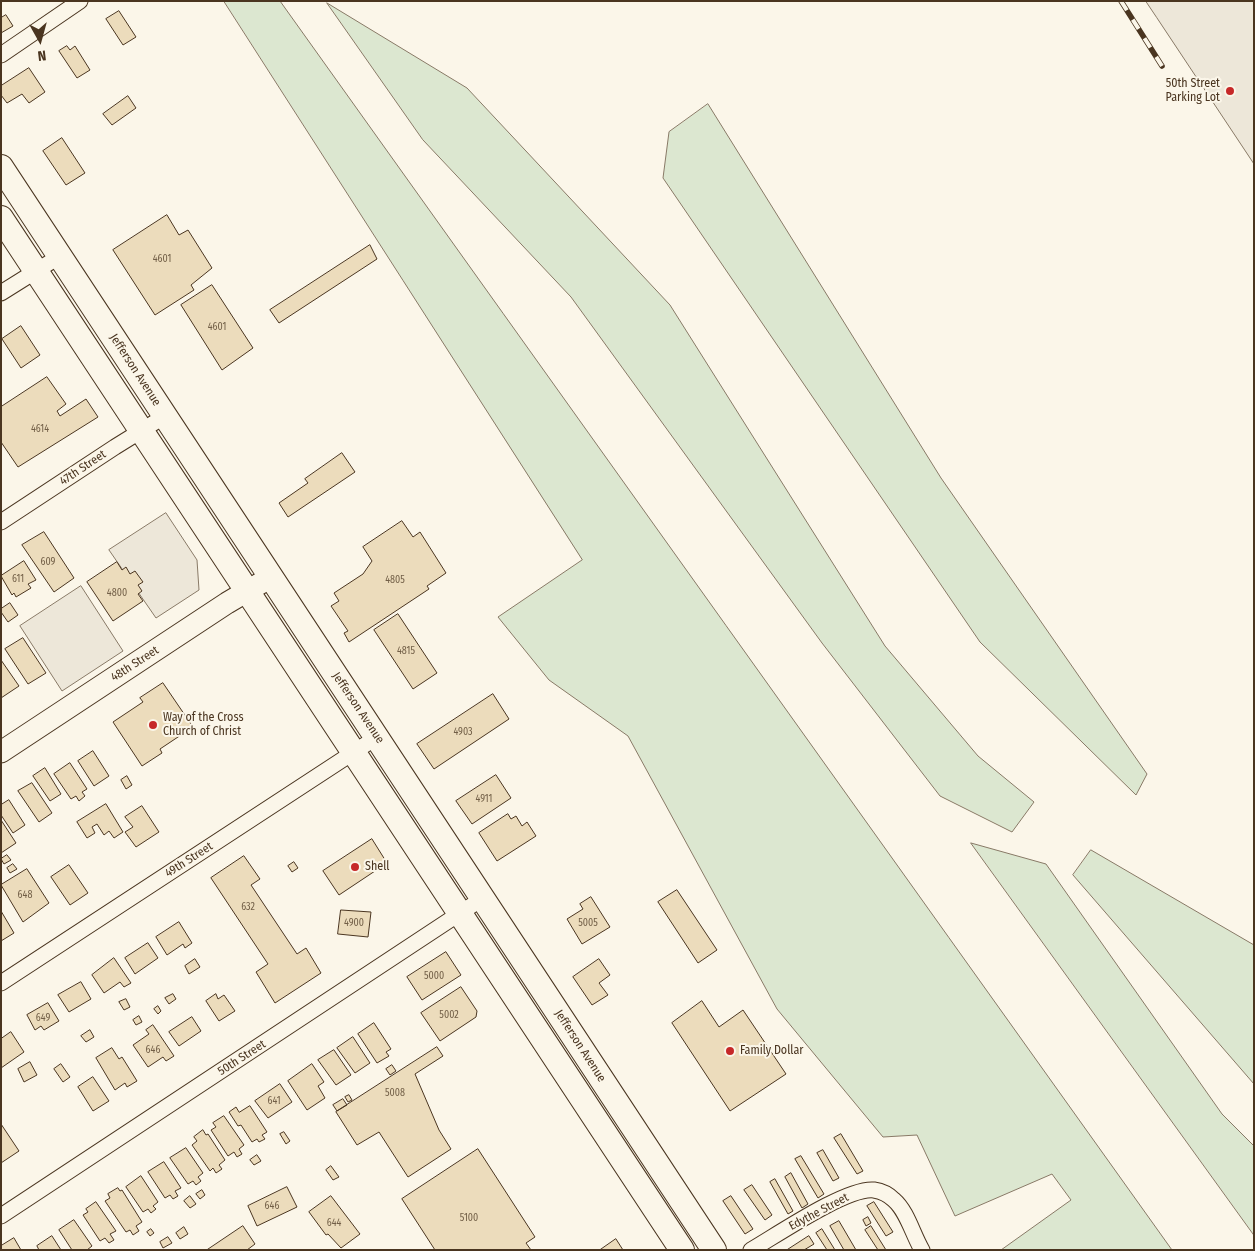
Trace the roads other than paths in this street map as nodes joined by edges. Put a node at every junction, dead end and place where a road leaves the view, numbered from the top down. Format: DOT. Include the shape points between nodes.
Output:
graph roads {
  1 [pos="80,1"];
  2 [pos="1,55"];
  3 [pos="1,166"];
  4 [pos="1,218"];
  5 [pos="60,256"];
  6 [pos="36,271"];
  7 [pos="1,293"];
  8 [pos="165,416"];
  9 [pos="141,431"];
  10 [pos="1,522"];
  11 [pos="271,578"];
  12 [pos="247,592"];
  13 [pos="377,737"];
  14 [pos="1,752"];
  15 [pos="353,752"];
  16 [pos="483,898"];
  17 [pos="460,914"];
  18 [pos="1,983"];
  19 [pos="1,1216"];
  20 [pos="921,1249"];
  21 [pos="682,1250"];
  22 [pos="714,1250"];
  23 [pos="751,1250"];
  1 -- 2 [label="street"];
  3 -- 5 [label="main road, Jefferson Avenue"];
  4 -- 6 [label="main road"];
  5 -- 6 [label="street"];
  5 -- 8 [label="main road, Jefferson Avenue"];
  6 -- 7 [label="street"];
  6 -- 9 [label="main road"];
  8 -- 9 [label="street, 47th Street"];
  8 -- 11 [label="main road, Jefferson Avenue"];
  9 -- 10 [label="street, 47th Street"];
  9 -- 12 [label="main road"];
  11 -- 12 [label="street, 48th Street"];
  11 -- 13 [label="main road, Jefferson Avenue"];
  12 -- 14 [label="street, 48th Street"];
  12 -- 15 [label="main road"];
  13 -- 15 [label="street, 49th Street"];
  13 -- 16 [label="main road, Jefferson Avenue"];
  15 -- 17 [label="main road"];
  15 -- 18 [label="street, 49th Street"];
  16 -- 17 [label="street, 50th Street"];
  16 -- 22 [label="main road, Jefferson Avenue"];
  17 -- 19 [label="street, 50th Street"];
  17 -- 21 [label="main road"];
  20 -- 23 [label="street, Edythe Street" via="901,1208 886,1194 874,1190 841,1198"];
}
